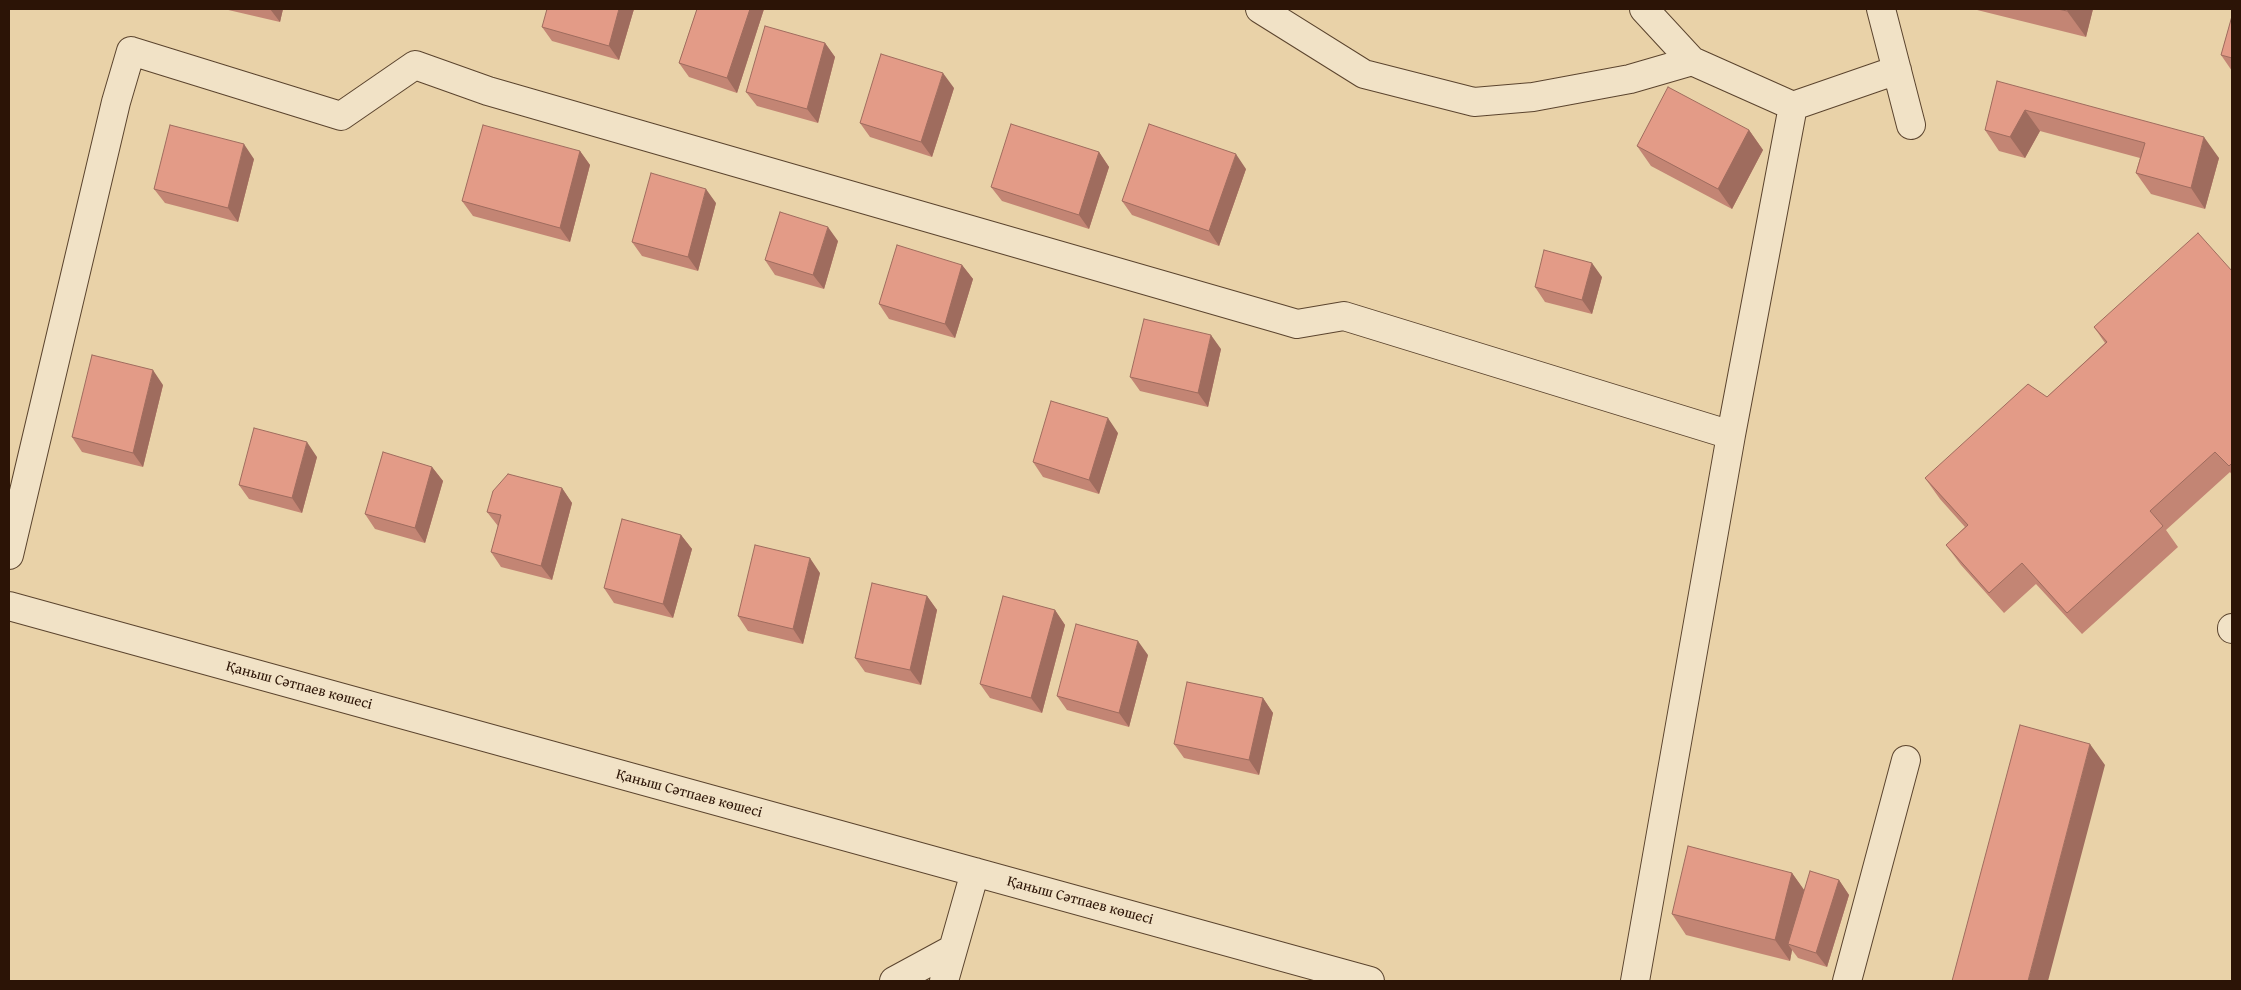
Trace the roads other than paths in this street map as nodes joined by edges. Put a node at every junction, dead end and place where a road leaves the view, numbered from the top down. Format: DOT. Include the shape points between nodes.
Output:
graph roads {
  1 [pos="1260,9"];
  2 [pos="1644,9"];
  3 [pos="1881,9"];
  4 [pos="1692,61"];
  5 [pos="1897,70"];
  6 [pos="1793,106"];
  7 [pos="1911,125"];
  8 [pos="1731,435"];
  9 [pos="9,555"];
  10 [pos="9,606"];
  11 [pos="1906,760"];
  12 [pos="975,872"];
  13 [pos="953,949"];
  14 [pos="1330,976"];
  15 [pos="894,981"];
  16 [pos="944,981"];
  17 [pos="1370,981"];
  18 [pos="1635,981"];
  19 [pos="1847,981"];
  1 -- 4 [label="street" via="1364,74 1474,102 1533,98 1630,79"];
  2 -- 4 [label="street"];
  3 -- 5 [label="street"];
  4 -- 6 [label="street"];
  5 -- 6 [label="street"];
  5 -- 7 [label="street"];
  6 -- 8 [label="street"];
  8 -- 9 [label="street" via="1344,316 1297,324 488,90 416,65 341,116 130,51"];
  8 -- 18 [label="street"];
  10 -- 12 [label="street, Қаныш Сәтпаев көшесі"];
  11 -- 19 [label="street"];
  12 -- 13 [label="street"];
  12 -- 14 [label="street, Қаныш Сәтпаев көшесі"];
  13 -- 15 [label="street"];
  13 -- 16 [label="street"];
  14 -- 17 [label="street, Қаныш Сәтпаев көшесі"];
}
